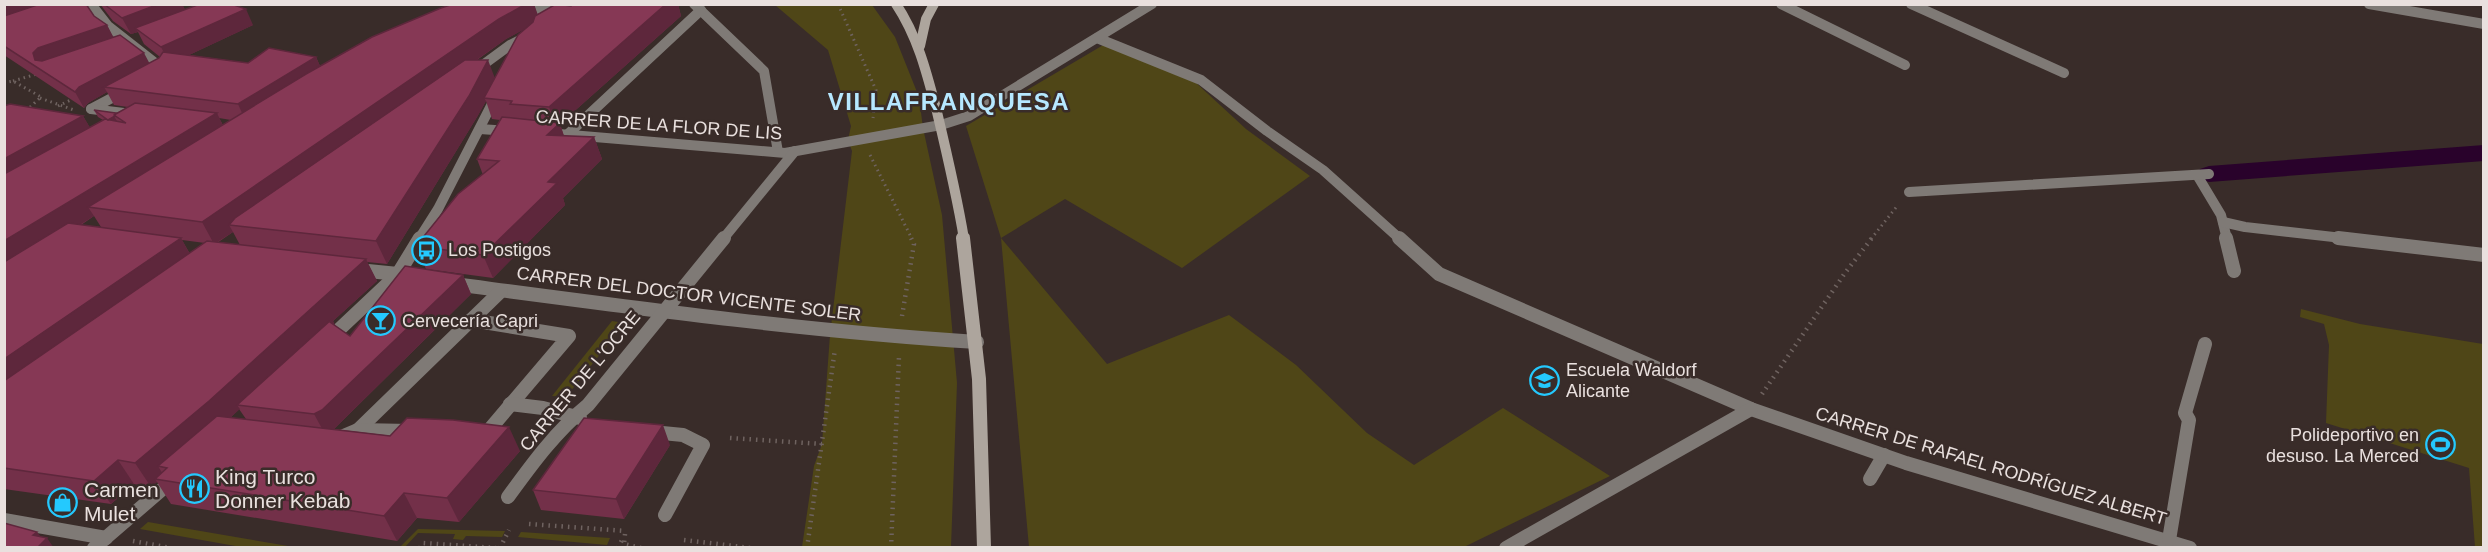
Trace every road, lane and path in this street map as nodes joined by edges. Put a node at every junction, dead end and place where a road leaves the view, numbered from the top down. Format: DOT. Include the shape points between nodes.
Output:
graph roads {
  1 [pos="91,4"];
  2 [pos="838,4"];
  3 [pos="896,4"];
  4 [pos="934,4"];
  5 [pos="1152,4"];
  6 [pos="1781,4"];
  7 [pos="1911,4"];
  8 [pos="2369,4"];
  9 [pos="515,6"];
  10 [pos="500,7"];
  11 [pos="2394,7"];
  12 [pos="698,8"];
  13 [pos="2484,24"];
  14 [pos="541,31"];
  15 [pos="1097,38"];
  16 [pos="133,41"];
  17 [pos="117,46"];
  18 [pos="920,46"];
  19 [pos="519,51"];
  20 [pos="1905,65"];
  21 [pos="41,72"];
  22 [pos="161,72"];
  23 [pos="2064,73"];
  24 [pos="492,74"];
  25 [pos="13,81"];
  26 [pos="4,83"];
  27 [pos="138,84"];
  28 [pos="500,89"];
  29 [pos="40,98"];
  30 [pos="74,110"];
  31 [pos="21,114"];
  32 [pos="131,123"];
  33 [pos="941,125"];
  34 [pos="480,129"];
  35 [pos="567,135"];
  36 [pos="871,136"];
  37 [pos="795,151"];
  38 [pos="778,152"];
  39 [pos="1909,192"];
  40 [pos="2223,222"];
  41 [pos="2484,255"];
  42 [pos="342,268"];
  43 [pos="2234,271"];
  44 [pos="403,275"];
  45 [pos="440,282"];
  46 [pos="501,291"];
  47 [pos="663,310"];
  48 [pos="471,320"];
  49 [pos="898,337"];
  50 [pos="836,339"];
  51 [pos="977,342"];
  52 [pos="2205,344"];
  53 [pos="316,350"];
  54 [pos="510,404"];
  55 [pos="1751,409"];
  56 [pos="574,415"];
  57 [pos="596,426"];
  58 [pos="358,430"];
  59 [pos="639,430"];
  60 [pos="425,432"];
  61 [pos="473,436"];
  62 [pos="730,438"];
  63 [pos="326,443"];
  64 [pos="822,444"];
  65 [pos="1884,455"];
  66 [pos="185,470"];
  67 [pos="1870,479"];
  68 [pos="508,497"];
  69 [pos="665,515"];
  70 [pos="4,520"];
  71 [pos="528,524"];
  72 [pos="509,530"];
  73 [pos="625,534"];
  74 [pos="127,540"];
  75 [pos="684,540"];
  76 [pos="2169,540"];
  77 [pos="100,543"];
  78 [pos="171,548"];
  79 [pos="420,548"];
  80 [pos="498,548"];
  81 [pos="618,548"];
  82 [pos="641,548"];
  83 [pos="752,548"];
  84 [pos="807,548"];
  85 [pos="891,548"];
  86 [pos="984,548"];
  87 [pos="1506,548"];
  88 [pos="2190,548"];
  1 -- 16 [label="street" via="108,26"];
  2 -- 36 [label="path" via="876,90"];
  3 -- 18 [label="main road"];
  4 -- 18 [label="main road"];
  5 -- 15 [label="street, CARRER DE LA FLOR DE LIS"];
  6 -- 20 [label="street"];
  7 -- 23 [label="street"];
  8 -- 11 [label="street"];
  9 -- 10 [label="street"];
  9 -- 14 [label="street" via="566,14"];
  11 -- 13 [label="street"];
  12 -- 35 [label="street"];
  12 -- 38 [label="street" via="764,71"];
  14 -- 19 [label="street"];
  14 -- 24 [label="street" via="510,45 467,76"];
  15 -- 33 [label="street, CARRER DE LA FLOR DE LIS" via="969,116"];
  15 -- 55 [label="street, CARRER DE RAFAEL RODRÍGUEZ ALBERT" via="1201,80 1323,170 1440,274"];
  16 -- 17 [label="street"];
  16 -- 22 [label="street"];
  18 -- 33 [label="main road"];
  21 -- 25 [label="path"];
  25 -- 26 [label="path"];
  25 -- 29 [label="path"];
  27 -- 32 [label="street" via="91,109 144,116"];
  28 -- 34 [label="street"];
  29 -- 30 [label="path"];
  29 -- 31 [label="path"];
  33 -- 36 [label="street, CARRER DE LA FLOR DE LIS"];
  33 -- 51 [label="main road" via="964,236"];
  34 -- 35 [label="street, CARRER DE LA FLOR DE LIS"];
  34 -- 44 [label="street"];
  35 -- 38 [label="street, CARRER DE LA FLOR DE LIS"];
  36 -- 37 [label="street, CARRER DE LA FLOR DE LIS"];
  36 -- 49 [label="path" via="869,153 914,244"];
  37 -- 38 [label="street, CARRER DE LA FLOR DE LIS"];
  37 -- 47 [label="street, CARRER DE L'OCRE"];
  39 -- 40 [label="street" via="2203,174"];
  39 -- 55 [label="path" via="1845,273"];
  40 -- 41 [label="street"];
  40 -- 43 [label="street"];
  42 -- 44 [label="street"];
  44 -- 53 [label="street"];
  45 -- 46 [label="street, CARRER DEL DOCTOR VICENTE SOLER"];
  46 -- 47 [label="street, CARRER DEL DOCTOR VICENTE SOLER"];
  46 -- 48 [label="street"];
  47 -- 49 [label="street, CARRER DEL DOCTOR VICENTE SOLER"];
  47 -- 56 [label="street, CARRER DE L'OCRE" via="588,405"];
  48 -- 54 [label="street" via="569,336"];
  48 -- 58 [label="street"];
  49 -- 51 [label="street, CARRER DEL DOCTOR VICENTE SOLER"];
  49 -- 85 [label="path"];
  50 -- 64 [label="path"];
  51 -- 86 [label="main road"];
  52 -- 76 [label="street" via="2185,413 2189,420"];
  54 -- 56 [label="street"];
  54 -- 61 [label="street" via="484,436"];
  55 -- 65 [label="street, CARRER DE RAFAEL RODRÍGUEZ ALBERT"];
  55 -- 87 [label="street"];
  56 -- 57 [label="street"];
  56 -- 68 [label="street, CARRER DE L'OCRE"];
  58 -- 60 [label="street"];
  58 -- 63 [label="street"];
  59 -- 69 [label="street" via="683,435 703,445"];
  62 -- 64 [label="path"];
  64 -- 84 [label="path"];
  65 -- 67 [label="street"];
  65 -- 76 [label="street, CARRER DE RAFAEL RODRÍGUEZ ALBERT"];
  66 -- 77 [label="street"];
  70 -- 77 [label="street"];
  71 -- 73 [label="path"];
  72 -- 80 [label="path"];
  73 -- 81 [label="path"];
  73 -- 82 [label="path" via="624,544"];
  74 -- 78 [label="path"];
  75 -- 83 [label="path"];
  76 -- 88 [label="street, CARRER DE RAFAEL RODRÍGUEZ ALBERT"];
  79 -- 80 [label="path" via="423,543"];
}
